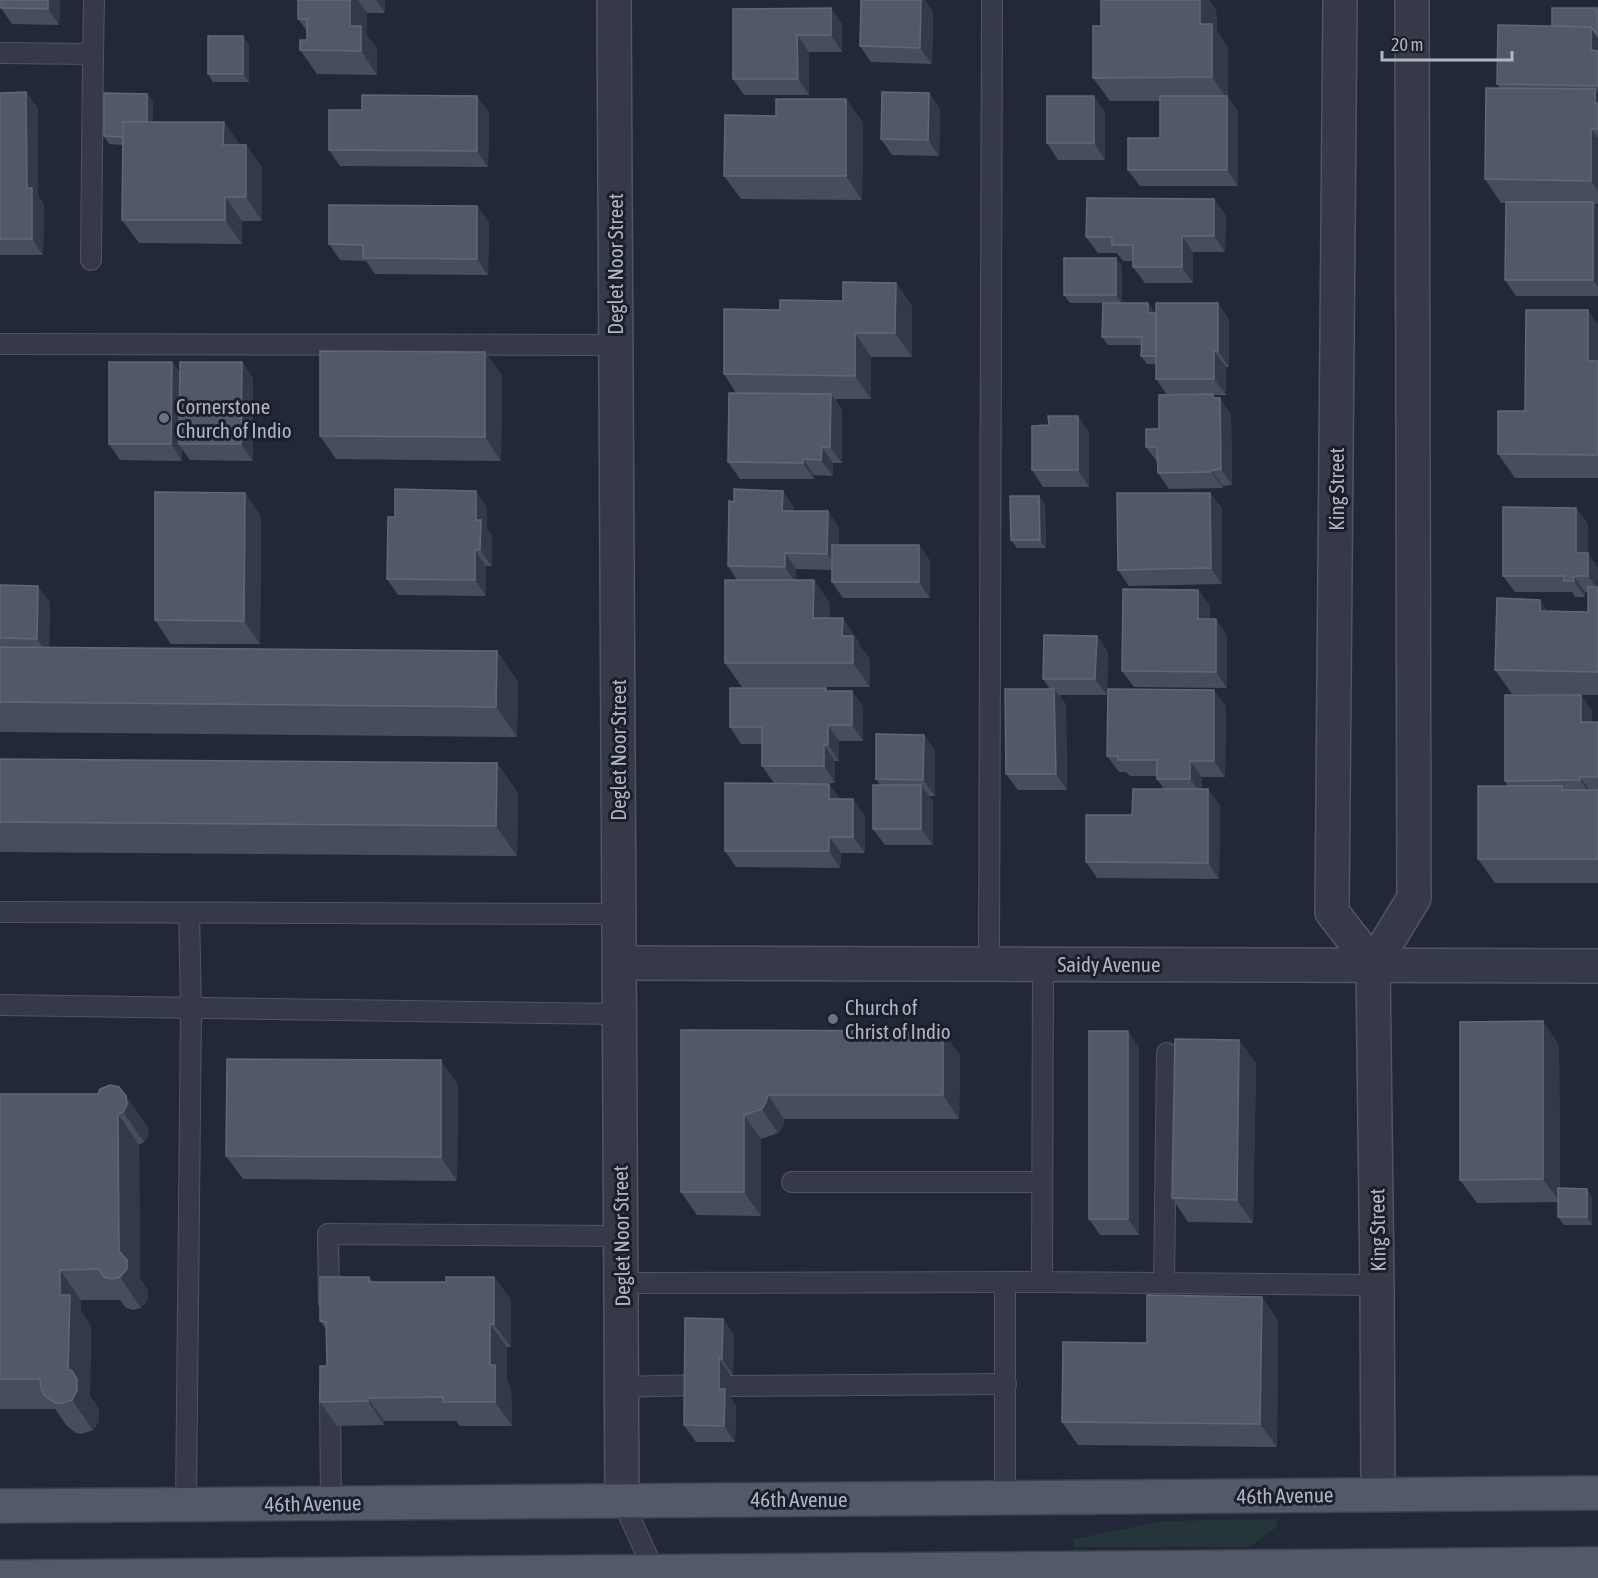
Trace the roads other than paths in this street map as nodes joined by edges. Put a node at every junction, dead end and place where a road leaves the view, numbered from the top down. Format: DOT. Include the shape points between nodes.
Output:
graph roads {
  1 [pos="94,0"];
  2 [pos="614,0"];
  3 [pos="992,0"];
  4 [pos="1340,0"];
  5 [pos="1412,0"];
  6 [pos="0,53"];
  7 [pos="93,54"];
  8 [pos="91,260"];
  9 [pos="0,344"];
  10 [pos="616,345"];
  11 [pos="0,912"];
  12 [pos="189,913"];
  13 [pos="619,914"];
  14 [pos="620,963"];
  15 [pos="989,964"];
  16 [pos="1043,964"];
  17 [pos="1373,965"];
  18 [pos="1598,966"];
  19 [pos="0,1005"];
  20 [pos="191,1008"];
  21 [pos="619,1014"];
  22 [pos="1167,1053"];
  23 [pos="792,1182"];
  24 [pos="1042,1182"];
  25 [pos="621,1236"];
  26 [pos="1005,1282"];
  27 [pos="1042,1282"];
  28 [pos="622,1283"];
  29 [pos="1164,1283"];
  30 [pos="1377,1284"];
  31 [pos="329,1316"];
  32 [pos="330,1374"];
  33 [pos="1005,1384"];
  34 [pos="696,1385"];
  35 [pos="730,1386"];
  36 [pos="622,1387"];
  37 [pos="1598,1493"];
  38 [pos="1378,1494"];
  39 [pos="1005,1497"];
  40 [pos="622,1500"];
  41 [pos="331,1503"];
  42 [pos="186,1504"];
  43 [pos="0,1506"];
  44 [pos="1598,1564"];
  45 [pos="1013,1574"];
  46 [pos="655,1575"];
  47 [pos="851,1575"];
  48 [pos="0,1577"];
  1 -- 7 [label="lane"];
  2 -- 10 [label="street, Deglet Noor Street"];
  3 -- 15 [label="lane"];
  4 -- 17 [label="street, King Street" via="1332,912"];
  5 -- 17 [label="street" via="1414,898"];
  6 -- 7 [label="lane"];
  7 -- 8 [label="lane"];
  9 -- 10 [label="lane"];
  10 -- 13 [label="street, Deglet Noor Street"];
  11 -- 12 [label="lane"];
  12 -- 13 [label="lane"];
  12 -- 20 [label="lane"];
  13 -- 14 [label="street, Deglet Noor Street"];
  14 -- 15 [label="street, Saidy Avenue"];
  14 -- 21 [label="street, Deglet Noor Street"];
  15 -- 16 [label="street, Saidy Avenue"];
  16 -- 17 [label="street, Saidy Avenue"];
  16 -- 24 [label="lane"];
  17 -- 18 [label="street, Saidy Avenue"];
  17 -- 30 [label="street, King Street"];
  19 -- 20 [label="lane"];
  20 -- 21 [label="lane"];
  20 -- 42 [label="lane"];
  21 -- 25 [label="street, Deglet Noor Street"];
  22 -- 29 [label="lane"];
  23 -- 24 [label="lane"];
  24 -- 27 [label="lane"];
  25 -- 28 [label="street, Deglet Noor Street"];
  25 -- 31 [label="lane" via="328,1234"];
  26 -- 27 [label="lane"];
  26 -- 28 [label="lane"];
  26 -- 33 [label="lane"];
  27 -- 29 [label="lane"];
  28 -- 36 [label="street, Deglet Noor Street"];
  29 -- 30 [label="lane"];
  30 -- 38 [label="street, King Street"];
  32 -- 41 [label="lane"];
  33 -- 35 [label="lane"];
  33 -- 39 [label="lane"];
  34 -- 36 [label="lane"];
  36 -- 40 [label="street, Deglet Noor Street"];
  37 -- 38 [label="main road, 46th Avenue"];
  38 -- 39 [label="main road, 46th Avenue"];
  39 -- 40 [label="main road, 46th Avenue"];
  40 -- 41 [label="main road, 46th Avenue"];
  40 -- 46 [label="lane"];
  41 -- 42 [label="main road, 46th Avenue"];
  42 -- 43 [label="main road, 46th Avenue"];
  44 -- 45 [label="main road"];
  45 -- 47 [label="main road"];
  46 -- 47 [label="main road"];
  46 -- 48 [label="main road"];
}
